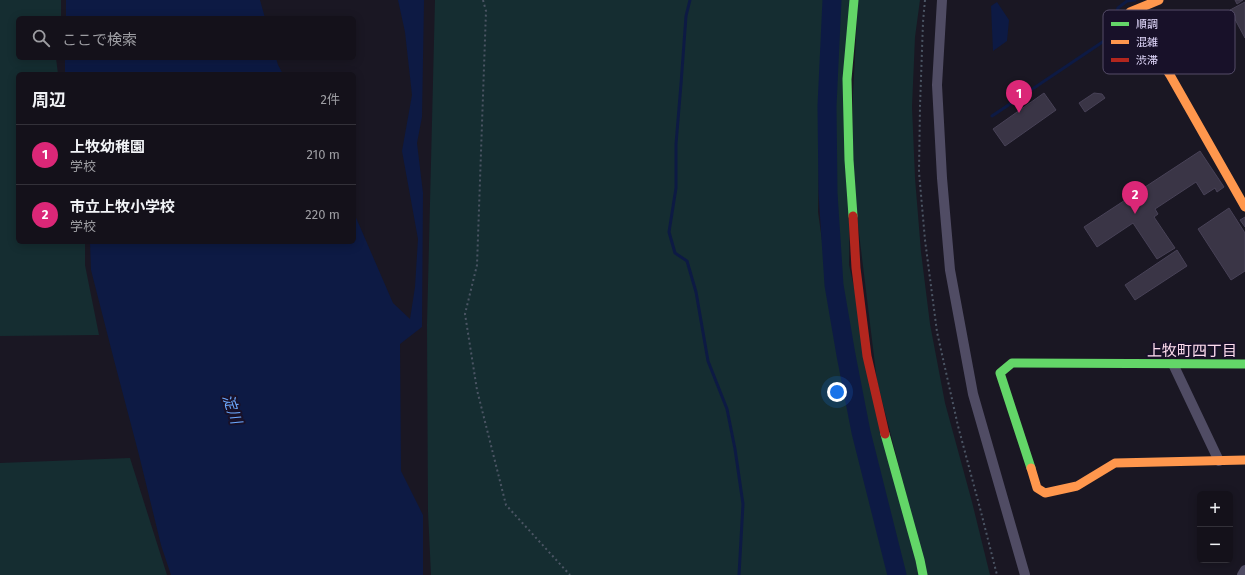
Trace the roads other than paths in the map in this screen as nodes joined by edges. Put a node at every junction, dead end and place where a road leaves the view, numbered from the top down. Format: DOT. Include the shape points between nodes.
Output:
graph roads {
  1 [pos="854,0"];
  2 [pos="942,0"];
  3 [pos="1159,0"];
  4 [pos="1135,10"];
  5 [pos="1169,74"];
  6 [pos="1245,207"];
  7 [pos="1173,364"];
  8 [pos="1245,364"];
  9 [pos="1245,460"];
  10 [pos="1219,461"];
  11 [pos="1245,570"];
  12 [pos="923,575"];
  13 [pos="1026,575"];
  14 [pos="1242,575"];
  1 -- 12 [label="street" via="848,79 849,160 856,268 867,356 888,449"];
  2 -- 13 [label="street" via="937,85 950,270 973,394"];
  3 -- 4 [label="street"];
  5 -- 6 [label="street"];
  7 -- 8 [label="street"];
  7 -- 10 [label="street"];
  7 -- 10 [label="street" via="1012,364 1000,373 1037,488 1045,492 1077,486 1115,463"];
  9 -- 10 [label="street"];
  11 -- 14 [label="street"];
}
